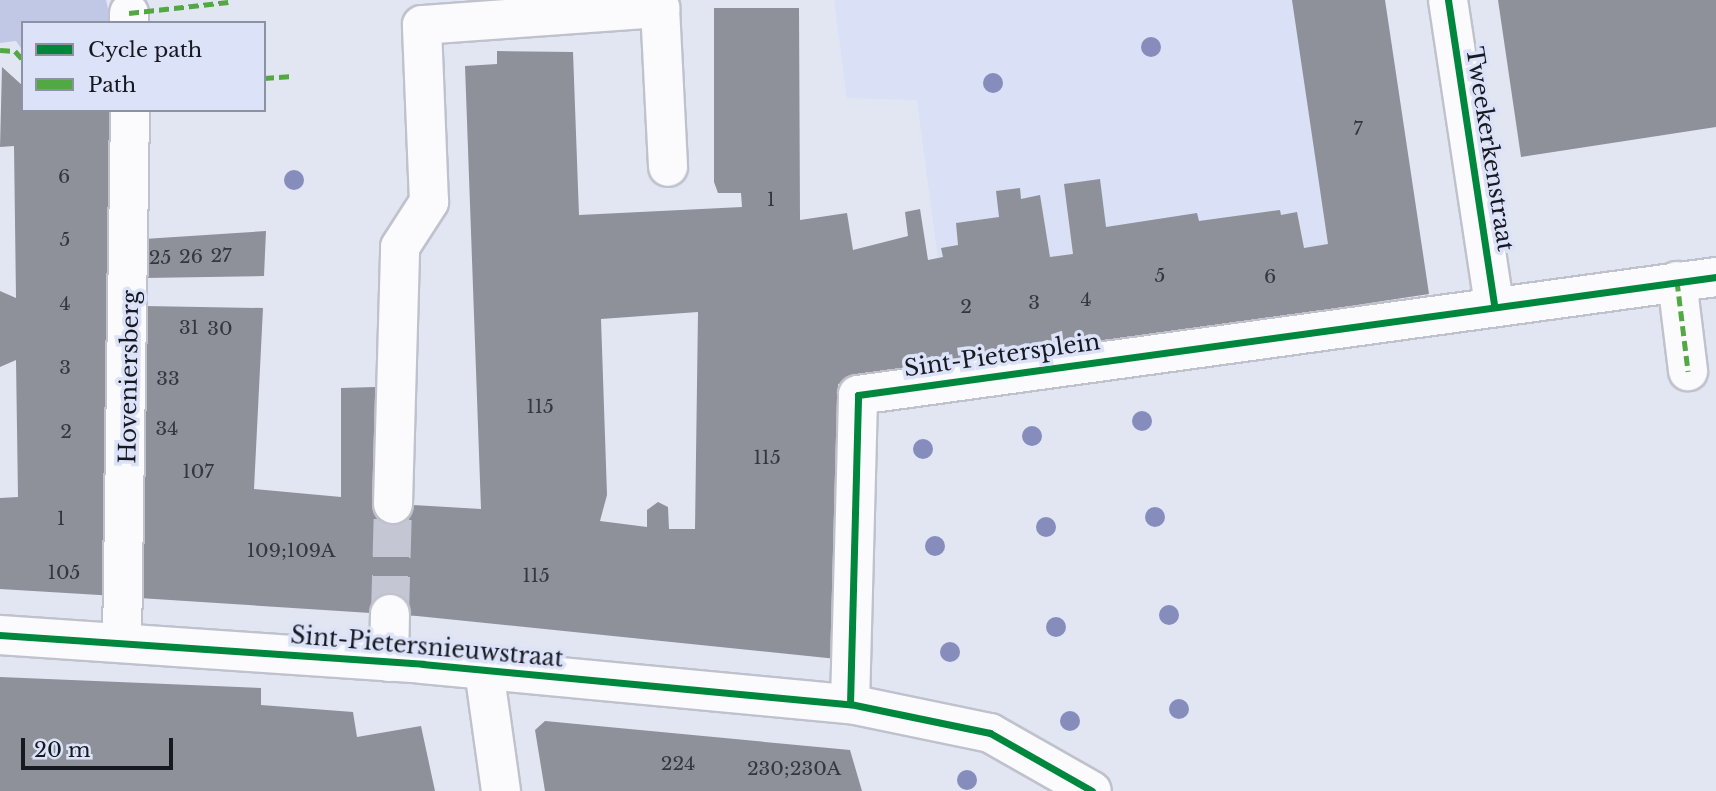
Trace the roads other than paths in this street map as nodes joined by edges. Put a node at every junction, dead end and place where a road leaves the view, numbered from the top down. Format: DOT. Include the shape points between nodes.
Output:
graph roads {
  1 [pos="1448,0"];
  2 [pos="130,112"];
  3 [pos="668,167"];
  4 [pos="1716,277"];
  5 [pos="1677,281"];
  6 [pos="1494,304"];
  7 [pos="1688,371"];
  8 [pos="393,504"];
  9 [pos="390,614"];
  10 [pos="0,635"];
  11 [pos="122,643"];
  12 [pos="388,662"];
  13 [pos="484,670"];
  14 [pos="850,704"];
  15 [pos="501,791"];
  16 [pos="1092,791"];
  1 -- 6 [label="street, Tweekerkenstraat"];
  2 -- 11 [label="street, Hoveniersberg"];
  3 -- 8 [label="street" via="660,8 422,25 429,202 400,247"];
  4 -- 5 [label="street, Sint-Pietersplein"];
  5 -- 6 [label="street, Sint-Pietersplein"];
  5 -- 7 [label="street"];
  6 -- 14 [label="street, Sint-Pietersplein" via="858,395"];
  9 -- 12 [label="street"];
  10 -- 11 [label="street, Sint-Pietersnieuwstraat"];
  11 -- 12 [label="street, Sint-Pietersnieuwstraat"];
  12 -- 13 [label="street, Sint-Pietersnieuwstraat"];
  13 -- 14 [label="street, Sint-Pietersnieuwstraat"];
  13 -- 15 [label="street"];
  14 -- 16 [label="street" via="990,733"];
}
